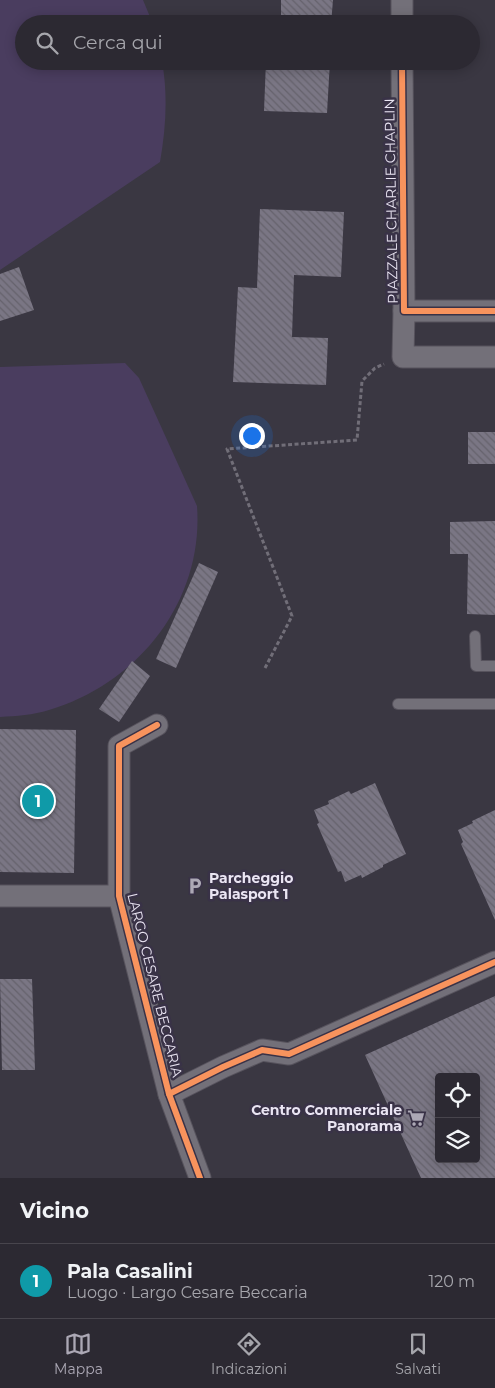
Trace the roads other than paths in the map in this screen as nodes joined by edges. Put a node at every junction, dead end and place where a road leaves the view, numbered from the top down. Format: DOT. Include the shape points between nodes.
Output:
graph roads {
  1 [pos="402,0"];
  2 [pos="402,15"];
  3 [pos="402,70"];
  4 [pos="404,311"];
  5 [pos="495,311"];
  6 [pos="495,357"];
  7 [pos="476,636"];
  8 [pos="495,666"];
  9 [pos="398,704"];
  10 [pos="495,704"];
  11 [pos="157,725"];
  12 [pos="0,896"];
  13 [pos="119,896"];
  14 [pos="495,962"];
  15 [pos="169,1094"];
  16 [pos="200,1178"];
  1 -- 2 [label="street"];
  3 -- 4 [label="street, PIAZZALE CHARLIE CHAPLIN"];
  4 -- 5 [label="street, PIAZZALE CHARLIE CHAPLIN"];
  4 -- 6 [label="street, PIAZZALE CHARLIE CHAPLIN" via="403,357"];
  7 -- 8 [label="lane" via="476,666"];
  9 -- 10 [label="lane"];
  11 -- 13 [label="street, LARGO CESARE BECCARIA" via="119,746"];
  12 -- 13 [label="street"];
  13 -- 15 [label="street, LARGO CESARE BECCARIA"];
  14 -- 15 [label="street" via="289,1054 262,1050"];
  15 -- 16 [label="street, LARGO CESARE BECCARIA"];
}
